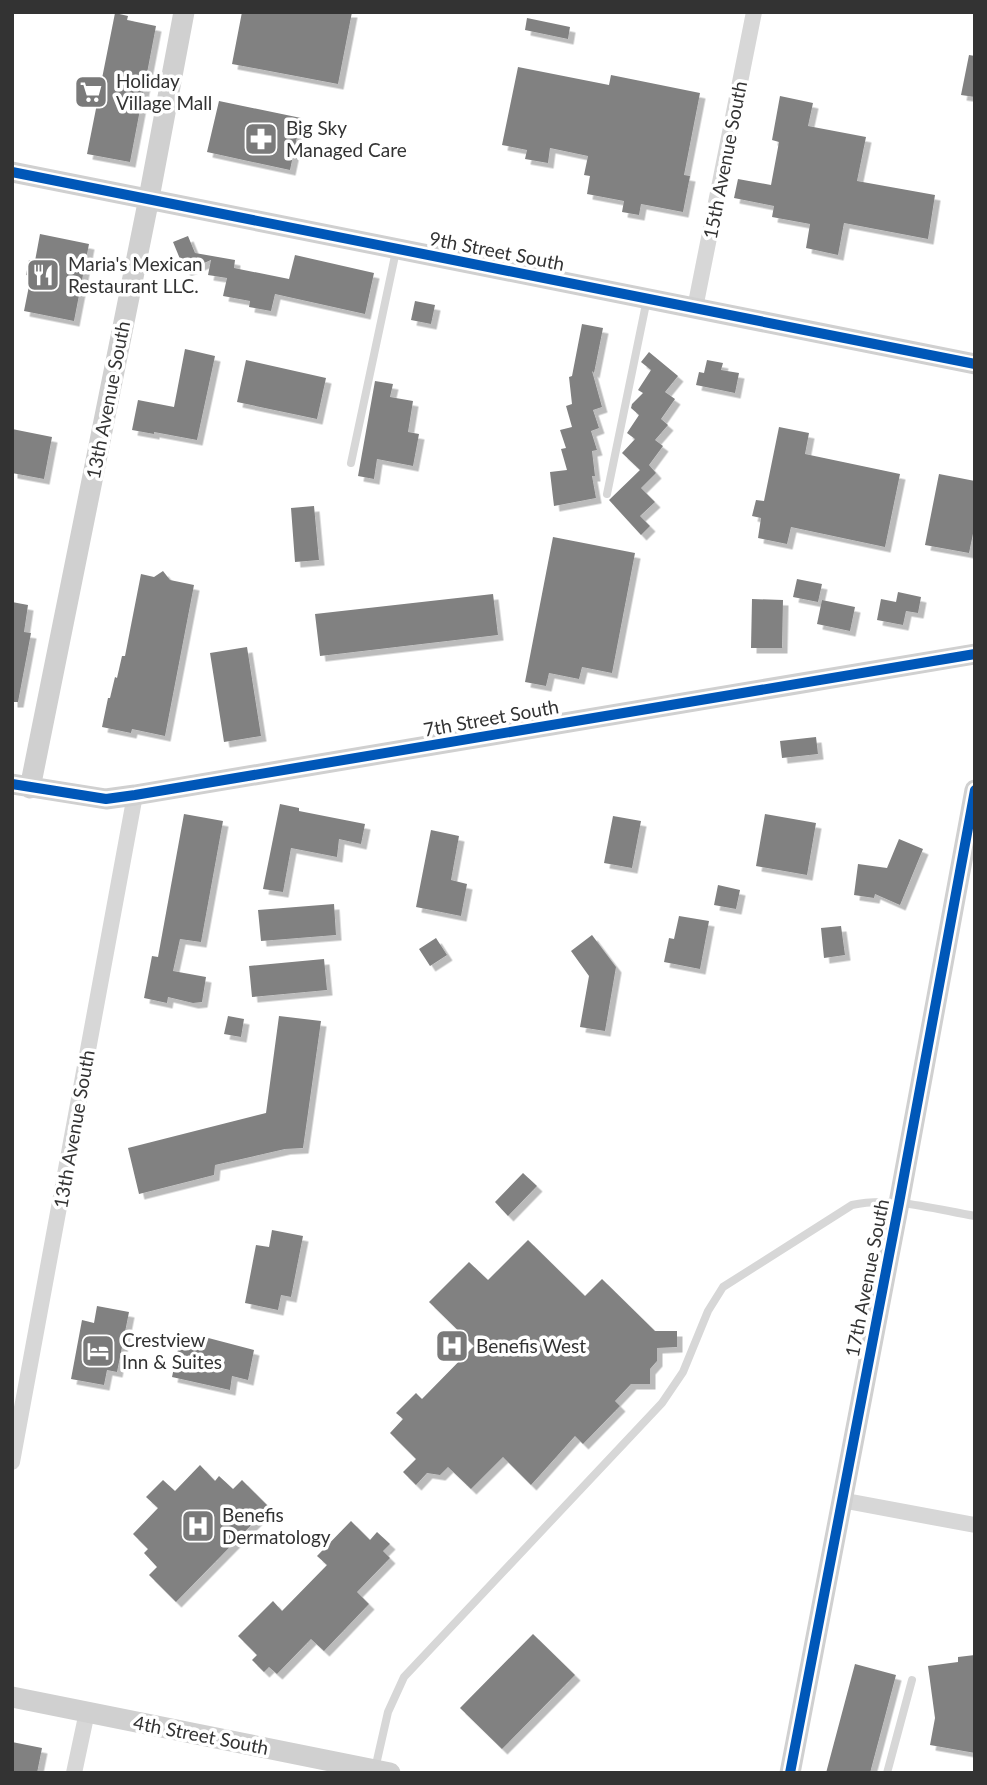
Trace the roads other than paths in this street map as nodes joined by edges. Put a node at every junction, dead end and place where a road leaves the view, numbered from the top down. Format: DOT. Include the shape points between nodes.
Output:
graph roads {
  1 [pos="184,12"];
  2 [pos="754,12"];
  3 [pos="12,172"];
  4 [pos="149,198"];
  5 [pos="396,248"];
  6 [pos="647,299"];
  7 [pos="695,308"];
  8 [pos="975,364"];
  9 [pos="351,463"];
  10 [pos="607,494"];
  11 [pos="975,654"];
  12 [pos="21,786"];
  13 [pos="975,790"];
  14 [pos="135,795"];
  15 [pos="970,848"];
  16 [pos="899,1203"];
  17 [pos="975,1216"];
  18 [pos="19,1393"];
  19 [pos="12,1462"];
  20 [pos="841,1500"];
  21 [pos="975,1525"];
  22 [pos="912,1680"];
  23 [pos="12,1697"];
  24 [pos="86,1712"];
  25 [pos="380,1772"];
  26 [pos="74,1773"];
  27 [pos="790,1773"];
  28 [pos="887,1773"];
  1 -- 4 [label="street, 13th Avenue South"];
  2 -- 7 [label="street, 15th Avenue South"];
  3 -- 4 [label="street, 9th Street South"];
  4 -- 5 [label="street, 9th Street South"];
  4 -- 12 [label="street, 13th Avenue South"];
  5 -- 6 [label="street, 9th Street South"];
  5 -- 9 [label="lane"];
  6 -- 7 [label="street, 9th Street South"];
  6 -- 10 [label="lane"];
  7 -- 8 [label="street, 9th Street South"];
  11 -- 14 [label="street, 7th Street South"];
  12 -- 14 [label="street, 7th Street South" via="106,799"];
  13 -- 15 [label="street, 17th Avenue South"];
  14 -- 18 [label="street, 13th Avenue South"];
  15 -- 16 [label="street, 17th Avenue South"];
  16 -- 17 [label="lane"];
  16 -- 20 [label="street, 17th Avenue South"];
  16 -- 25 [label="lane" via="872,1200 852,1205 723,1287 683,1371 662,1403 404,1677 388,1712"];
  18 -- 19 [label="street, 13th Avenue South"];
  20 -- 21 [label="street"];
  20 -- 27 [label="street, 17th Avenue South"];
  22 -- 28 [label="lane"];
  23 -- 24 [label="street, 4th Street South"];
  24 -- 25 [label="street, 4th Street South"];
  24 -- 26 [label="street"];
}
